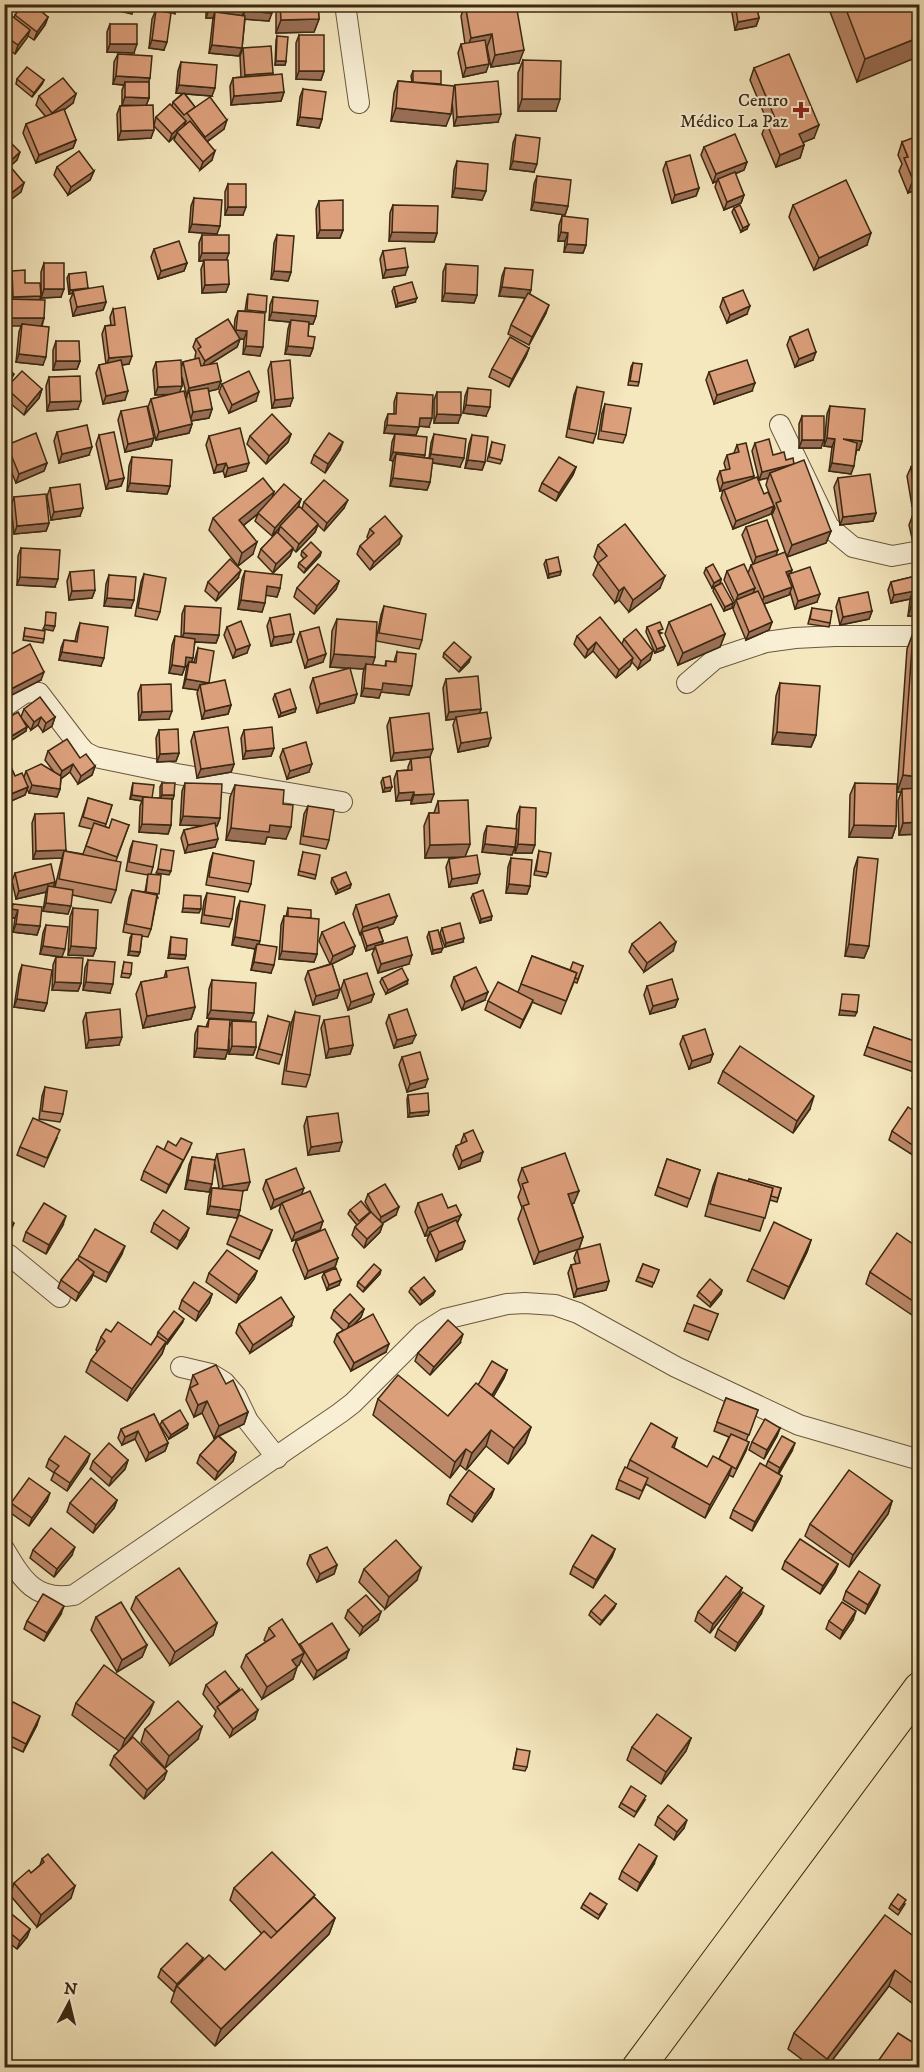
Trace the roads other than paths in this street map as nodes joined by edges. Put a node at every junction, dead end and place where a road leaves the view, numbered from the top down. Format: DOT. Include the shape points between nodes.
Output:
graph roads {
  1 [pos="345,4"];
  2 [pos="358,103"];
  3 [pos="780,425"];
  4 [pos="920,550"];
  5 [pos="920,636"];
  6 [pos="687,683"];
  7 [pos="4,707"];
  8 [pos="342,802"];
  9 [pos="4,1254"];
  10 [pos="60,1297"];
  11 [pos="181,1367"];
  12 [pos="277,1458"];
  13 [pos="920,1460"];
  14 [pos="4,1550"];
  15 [pos="920,1688"];
  16 [pos="638,2067"];
  1 -- 2 [label="street"];
  3 -- 4 [label="street" via="829,527 854,547 892,556"];
  5 -- 6 [label="street" via="835,636 766,642 715,659"];
  7 -- 8 [label="street" via="26,692 39,693 85,752 96,756"];
  9 -- 10 [label="street"];
  11 -- 12 [label="street" via="211,1374 224,1382"];
  12 -- 13 [label="street" via="353,1403 434,1325 445,1319 525,1302 555,1305 578,1313 676,1367 805,1428"];
  12 -- 14 [label="street" via="74,1594 54,1596 34,1589 19,1575"];
  15 -- 16 [label="main road"];
}
